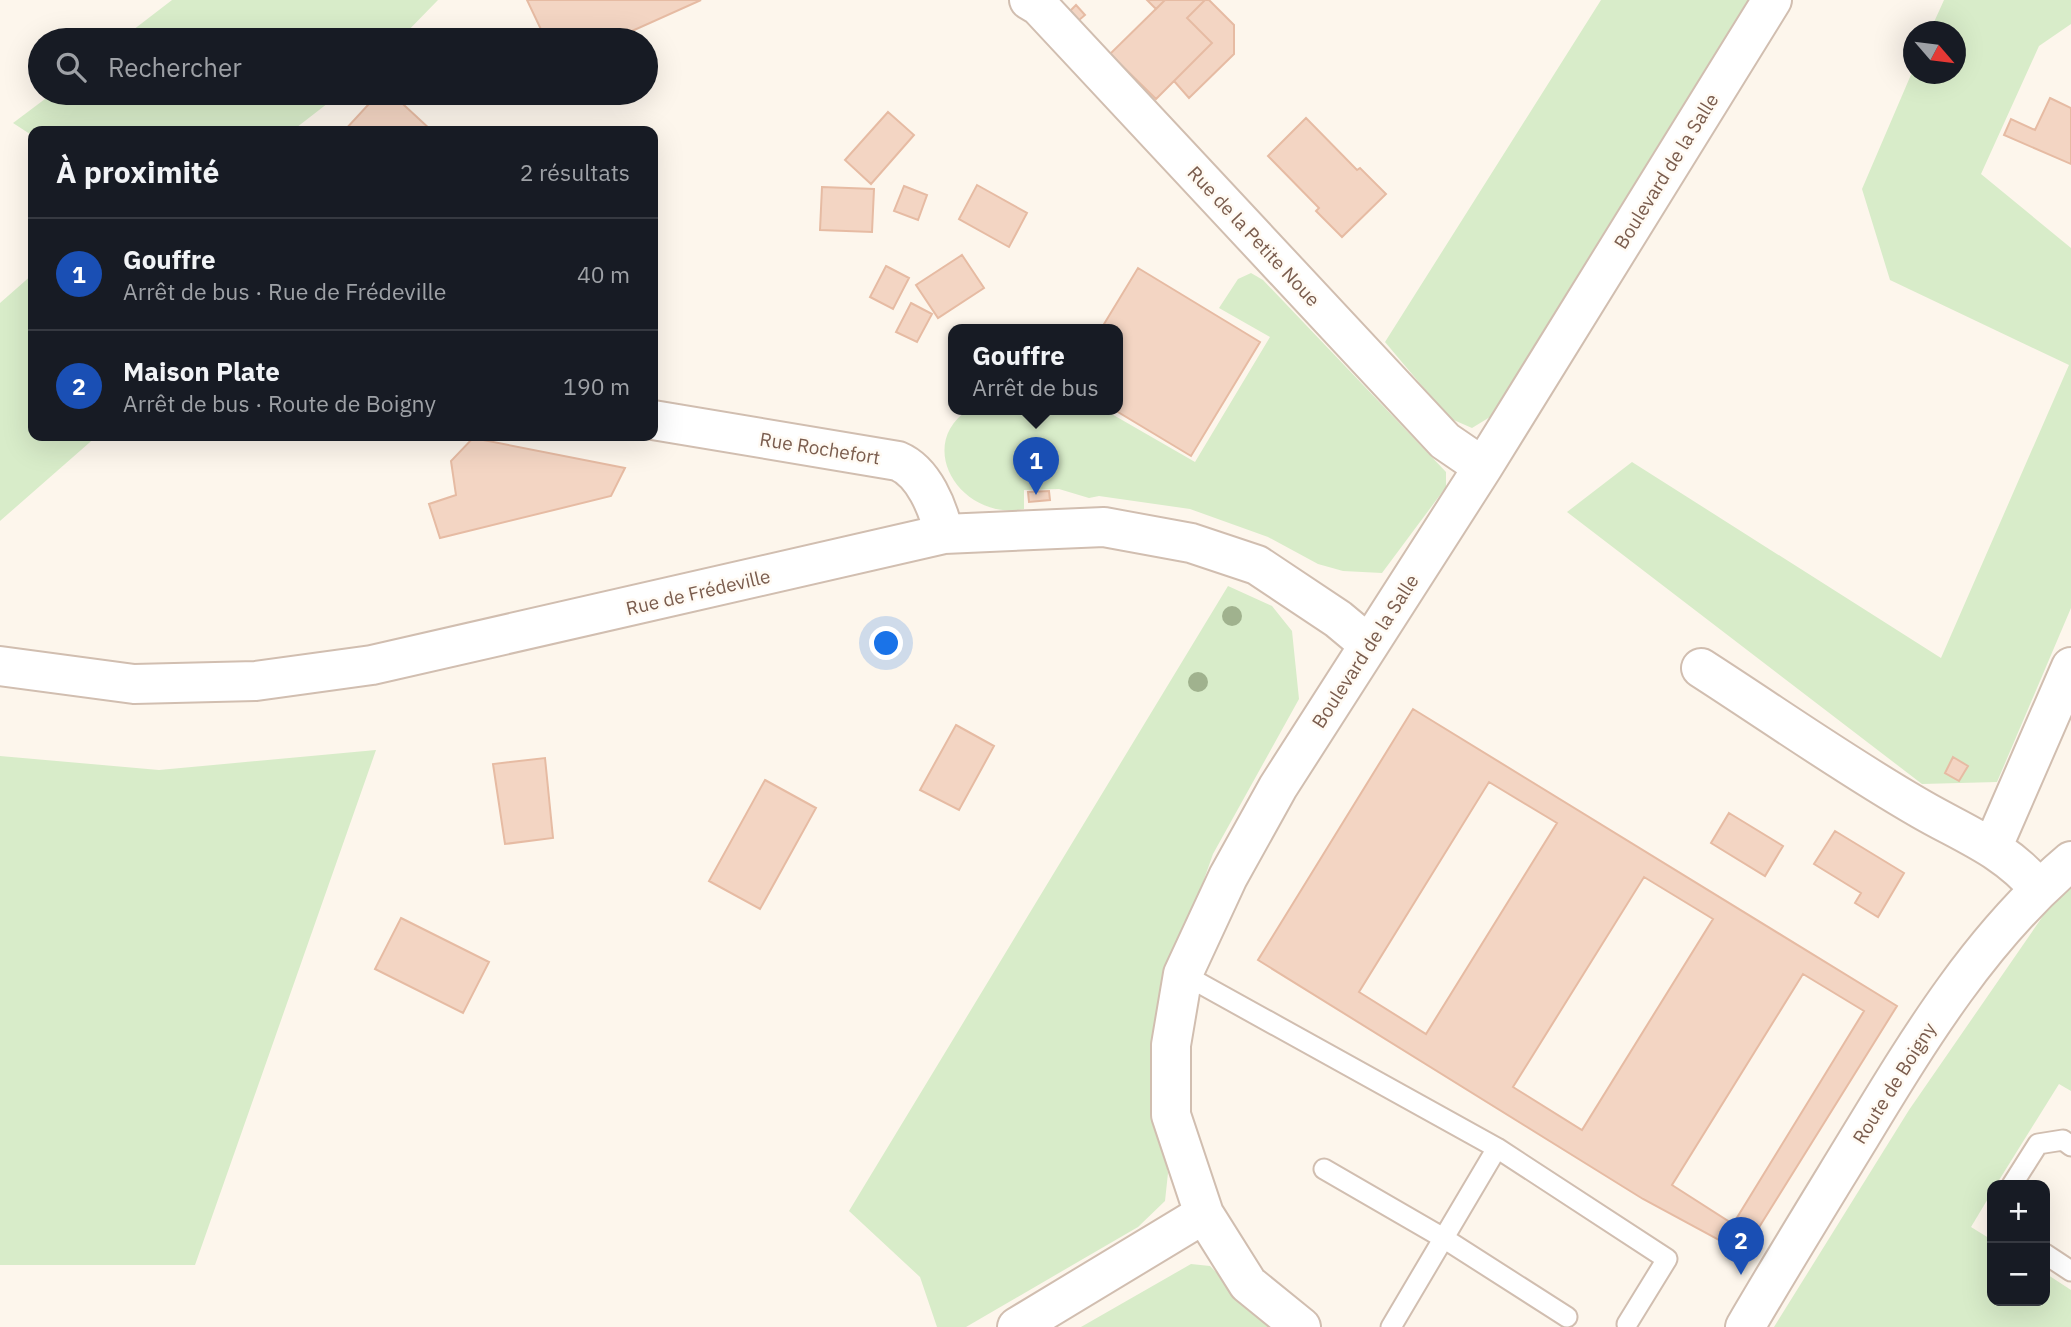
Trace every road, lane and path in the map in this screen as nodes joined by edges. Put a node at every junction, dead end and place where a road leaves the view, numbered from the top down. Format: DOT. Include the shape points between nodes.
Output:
graph roads {
  1 [pos="1029,0"];
  2 [pos="1772,0"];
  3 [pos="658,421"];
  4 [pos="1483,467"];
  5 [pos="944,534"];
  6 [pos="1368,644"];
  7 [pos="0,666"];
  8 [pos="2071,667"];
  9 [pos="1701,668"];
  10 [pos="1993,846"];
  11 [pos="2071,860"];
  12 [pos="2038,888"];
  13 [pos="1183,974"];
  14 [pos="2071,1146"];
  15 [pos="1497,1148"];
  16 [pos="1324,1169"];
  17 [pos="2015,1180"];
  18 [pos="1204,1214"];
  19 [pos="1445,1239"];
  20 [pos="2050,1257"];
  21 [pos="2071,1271"];
  22 [pos="1567,1317"];
  23 [pos="1627,1324"];
  24 [pos="1017,1327"];
  25 [pos="1301,1327"];
  26 [pos="1391,1327"];
  27 [pos="1745,1327"];
  1 -- 4 [label="street, Rue de la Petite Noue" via="1445,441"];
  2 -- 4 [label="street, Boulevard de la Salle"];
  3 -- 5 [label="street, Rue Rochefort" via="898,461 908,465 924,487"];
  4 -- 6 [label="street, Boulevard de la Salle"];
  5 -- 6 [label="street, Rue de Frédeville" via="1104,527 1191,542 1257,565"];
  5 -- 7 [label="street, Rue de Frédeville" via="372,665 256,681 134,684"];
  6 -- 13 [label="street, Boulevard de la Salle" via="1227,877"];
  8 -- 10 [label="street"];
  9 -- 10 [label="street" via="1921,809"];
  10 -- 12 [label="street"];
  11 -- 12 [label="street, Route de Boigny"];
  12 -- 27 [label="street, Route de Boigny" via="1998,932 1922,1036"];
  13 -- 15 [label="lane"];
  13 -- 18 [label="street, Boulevard de la Salle" via="1171,1045 1171,1115"];
  14 -- 17 [label="lane" via="2063,1140 2038,1144"];
  15 -- 19 [label="lane"];
  15 -- 23 [label="lane" via="1667,1259"];
  16 -- 19 [label="lane"];
  18 -- 24 [label="street"];
  18 -- 25 [label="street, Boulevard de la Salle" via="1248,1284"];
  19 -- 22 [label="lane"];
  19 -- 26 [label="lane"];
  20 -- 21 [label="lane"];
}
